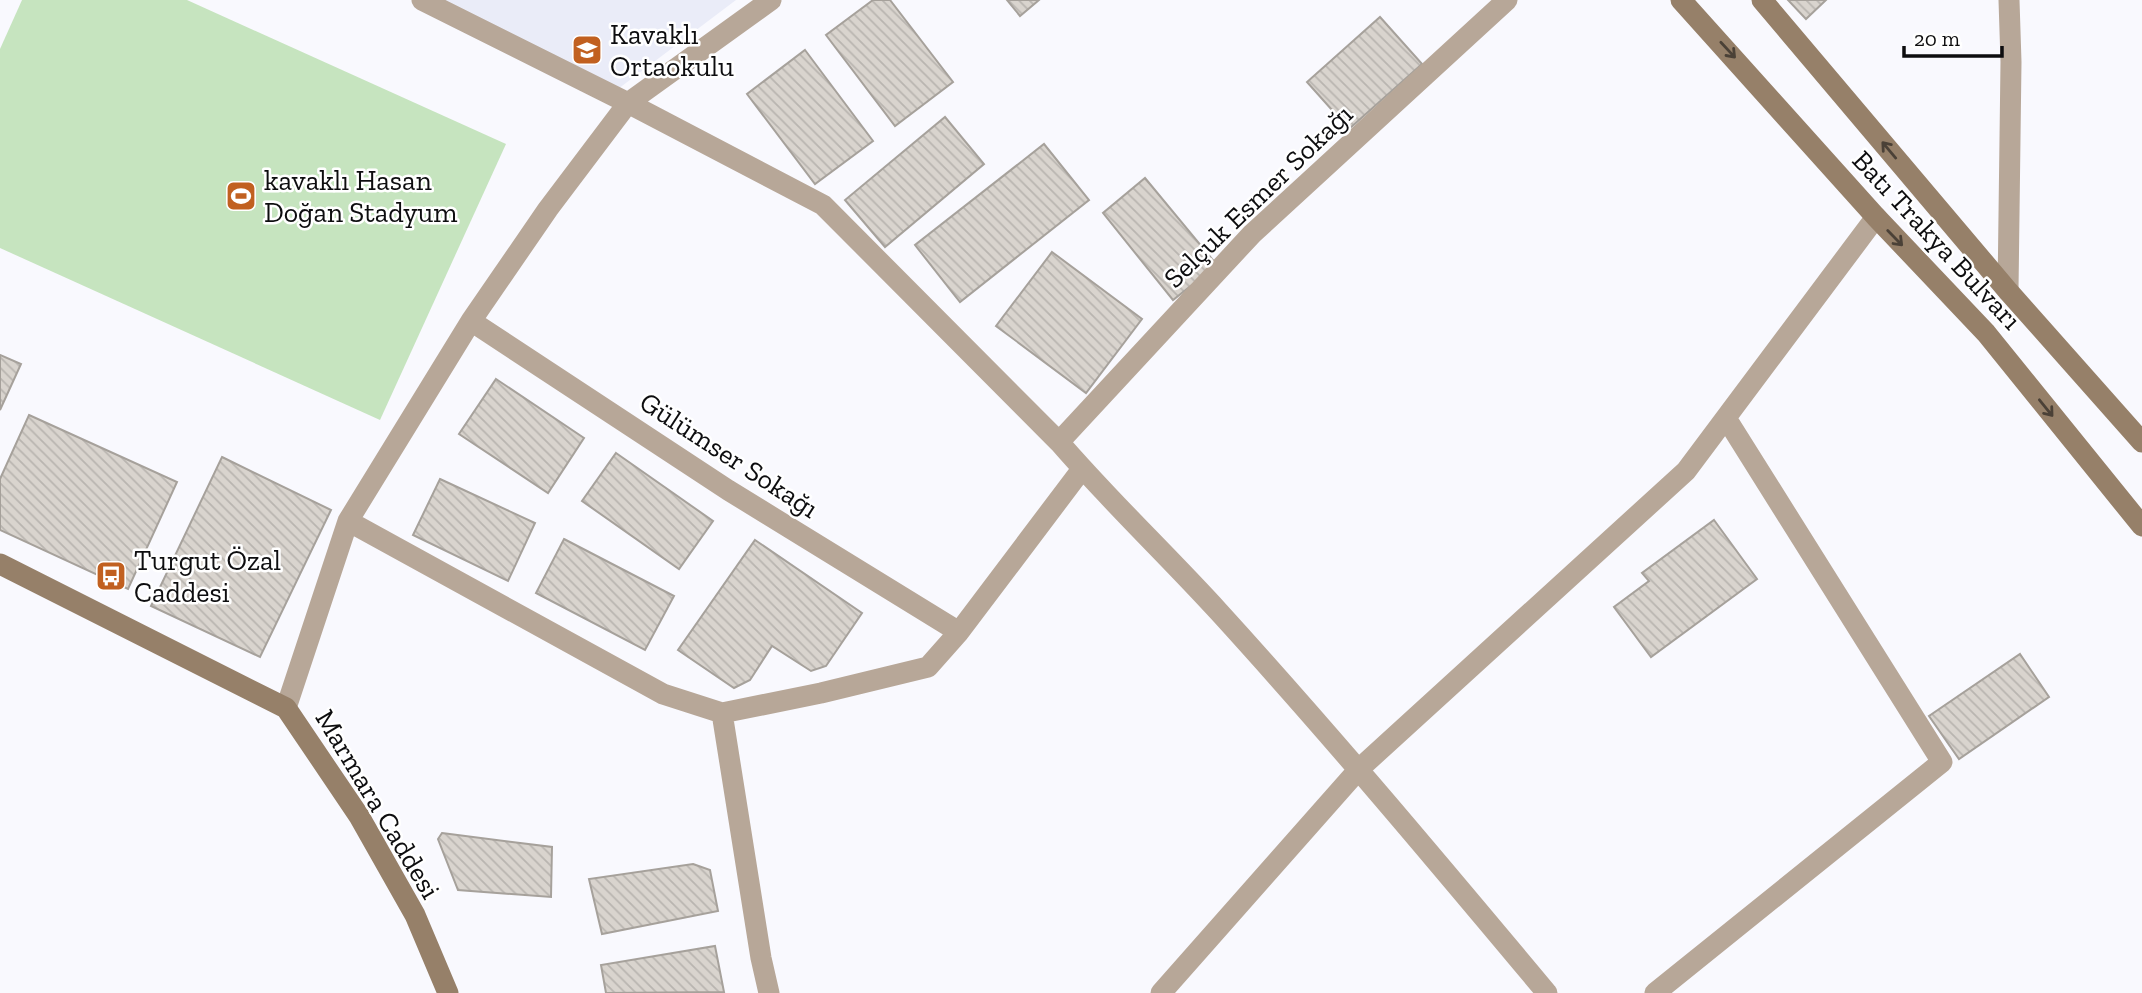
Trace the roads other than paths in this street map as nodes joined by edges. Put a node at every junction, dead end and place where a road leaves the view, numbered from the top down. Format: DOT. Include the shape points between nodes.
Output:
graph roads {
  1 [pos="422,0"];
  2 [pos="771,0"];
  3 [pos="1507,0"];
  4 [pos="1681,0"];
  5 [pos="1762,0"];
  6 [pos="2008,0"];
  7 [pos="628,103"];
  8 [pos="1876,217"];
  9 [pos="2008,291"];
  10 [pos="471,321"];
  11 [pos="1726,418"];
  12 [pos="1059,442"];
  13 [pos="2142,442"];
  14 [pos="1082,469"];
  15 [pos="348,521"];
  16 [pos="2142,526"];
  17 [pos="0,564"];
  18 [pos="959,632"];
  19 [pos="286,708"];
  20 [pos="722,713"];
  21 [pos="1359,769"];
  22 [pos="448,993"];
  23 [pos="769,993"];
  24 [pos="1161,993"];
  25 [pos="1547,993"];
  26 [pos="1655,993"];
  1 -- 7 [label="street"];
  2 -- 7 [label="street"];
  3 -- 12 [label="street, Selçuk Esmer Sokağı" via="1252,234"];
  4 -- 8 [label="main road, Batı Trakya Bulvarı, one-way"];
  9 -- 5 [label="main road, Batı Trakya Bulvarı, one-way"];
  6 -- 9 [label="street"];
  7 -- 10 [label="street"];
  7 -- 12 [label="street" via="823,205"];
  8 -- 11 [label="street"];
  8 -- 16 [label="main road, Batı Trakya Bulvarı, one-way" via="1986,332"];
  9 -- 13 [label="main road, Batı Trakya Bulvarı"];
  10 -- 15 [label="street"];
  10 -- 18 [label="street, Gülümser Sokağı" via="728,490"];
  11 -- 21 [label="street" via="1686,471"];
  11 -- 26 [label="street" via="1942,762"];
  12 -- 14 [label="street"];
  14 -- 18 [label="street"];
  14 -- 21 [label="street" via="1217,610"];
  15 -- 19 [label="street"];
  15 -- 20 [label="street" via="663,694"];
  17 -- 19 [label="main road, Marmara Caddesi"];
  18 -- 20 [label="street" via="928,667"];
  19 -- 22 [label="main road, Marmara Caddesi" via="359,816 408,904"];
  20 -- 23 [label="street"];
  21 -- 24 [label="street"];
  21 -- 25 [label="street"];
}
